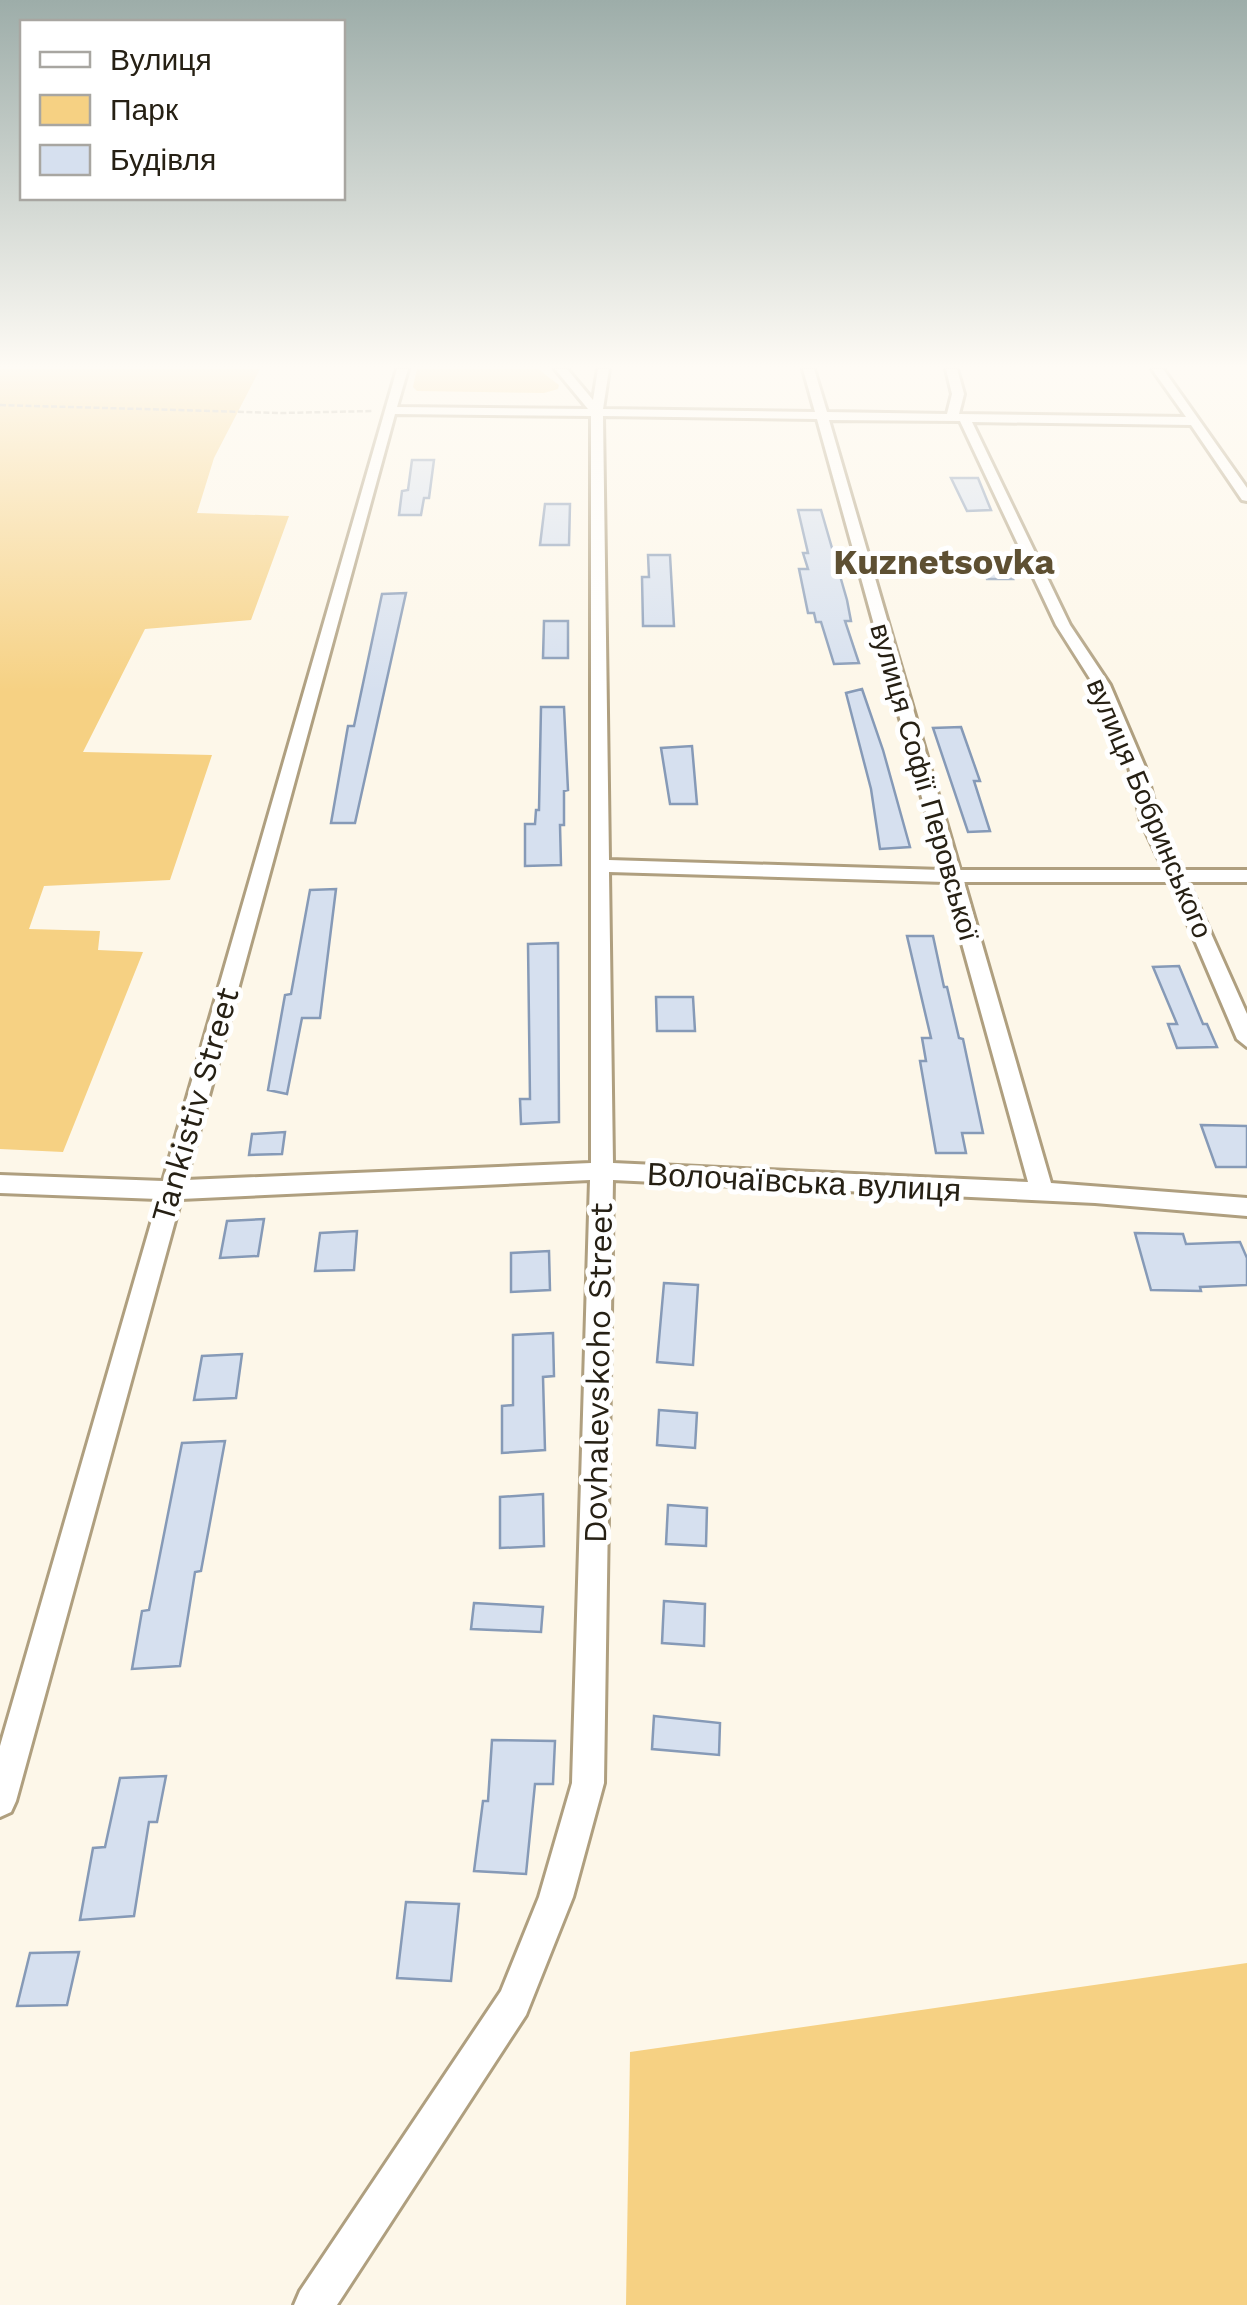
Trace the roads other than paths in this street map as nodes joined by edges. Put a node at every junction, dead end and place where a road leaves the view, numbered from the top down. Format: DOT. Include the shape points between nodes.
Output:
graph roads {
  1 [pos="373,477"];
  2 [pos="597,477"];
  3 [pos="838,477"];
  4 [pos="987,477"];
  5 [pos="1232,477"];
  6 [pos="1247,497"];
  7 [pos="600,866"];
  8 [pos="952,876"];
  9 [pos="1176,876"];
  10 [pos="1247,876"];
  11 [pos="1247,1039"];
  12 [pos="602,1171"];
  13 [pos="0,1184"];
  14 [pos="171,1190"];
  15 [pos="1043,1194"];
  16 [pos="1247,1207"];
  17 [pos="0,1800"];
  18 [pos="314,2305"];
  1 -- 14 [label="street, Tankistiv Street"];
  2 -- 7 [label="street, Dovhalevskoho Street"];
  3 -- 8 [label="street, вулиця Софії Перовської"];
  4 -- 9 [label="street, вулиця Бобринського" via="1063,625 1102,685"];
  5 -- 6 [label="street"];
  7 -- 8 [label="street"];
  7 -- 12 [label="street, Dovhalevskoho Street"];
  8 -- 9 [label="street"];
  8 -- 15 [label="street, вулиця Софії Перовської"];
  9 -- 10 [label="street"];
  9 -- 11 [label="street, вулиця Бобринського"];
  12 -- 14 [label="street, Волочаївська вулиця"];
  12 -- 15 [label="street, Волочаївська вулиця"];
  12 -- 18 [label="street, Dovhalevskoho Street" via="588,1783 556,1897 514,2003"];
  13 -- 14 [label="street, Волочаївська вулиця"];
  14 -- 17 [label="street, Tankistiv Street"];
  15 -- 16 [label="street, Волочаївська вулиця"];
}
